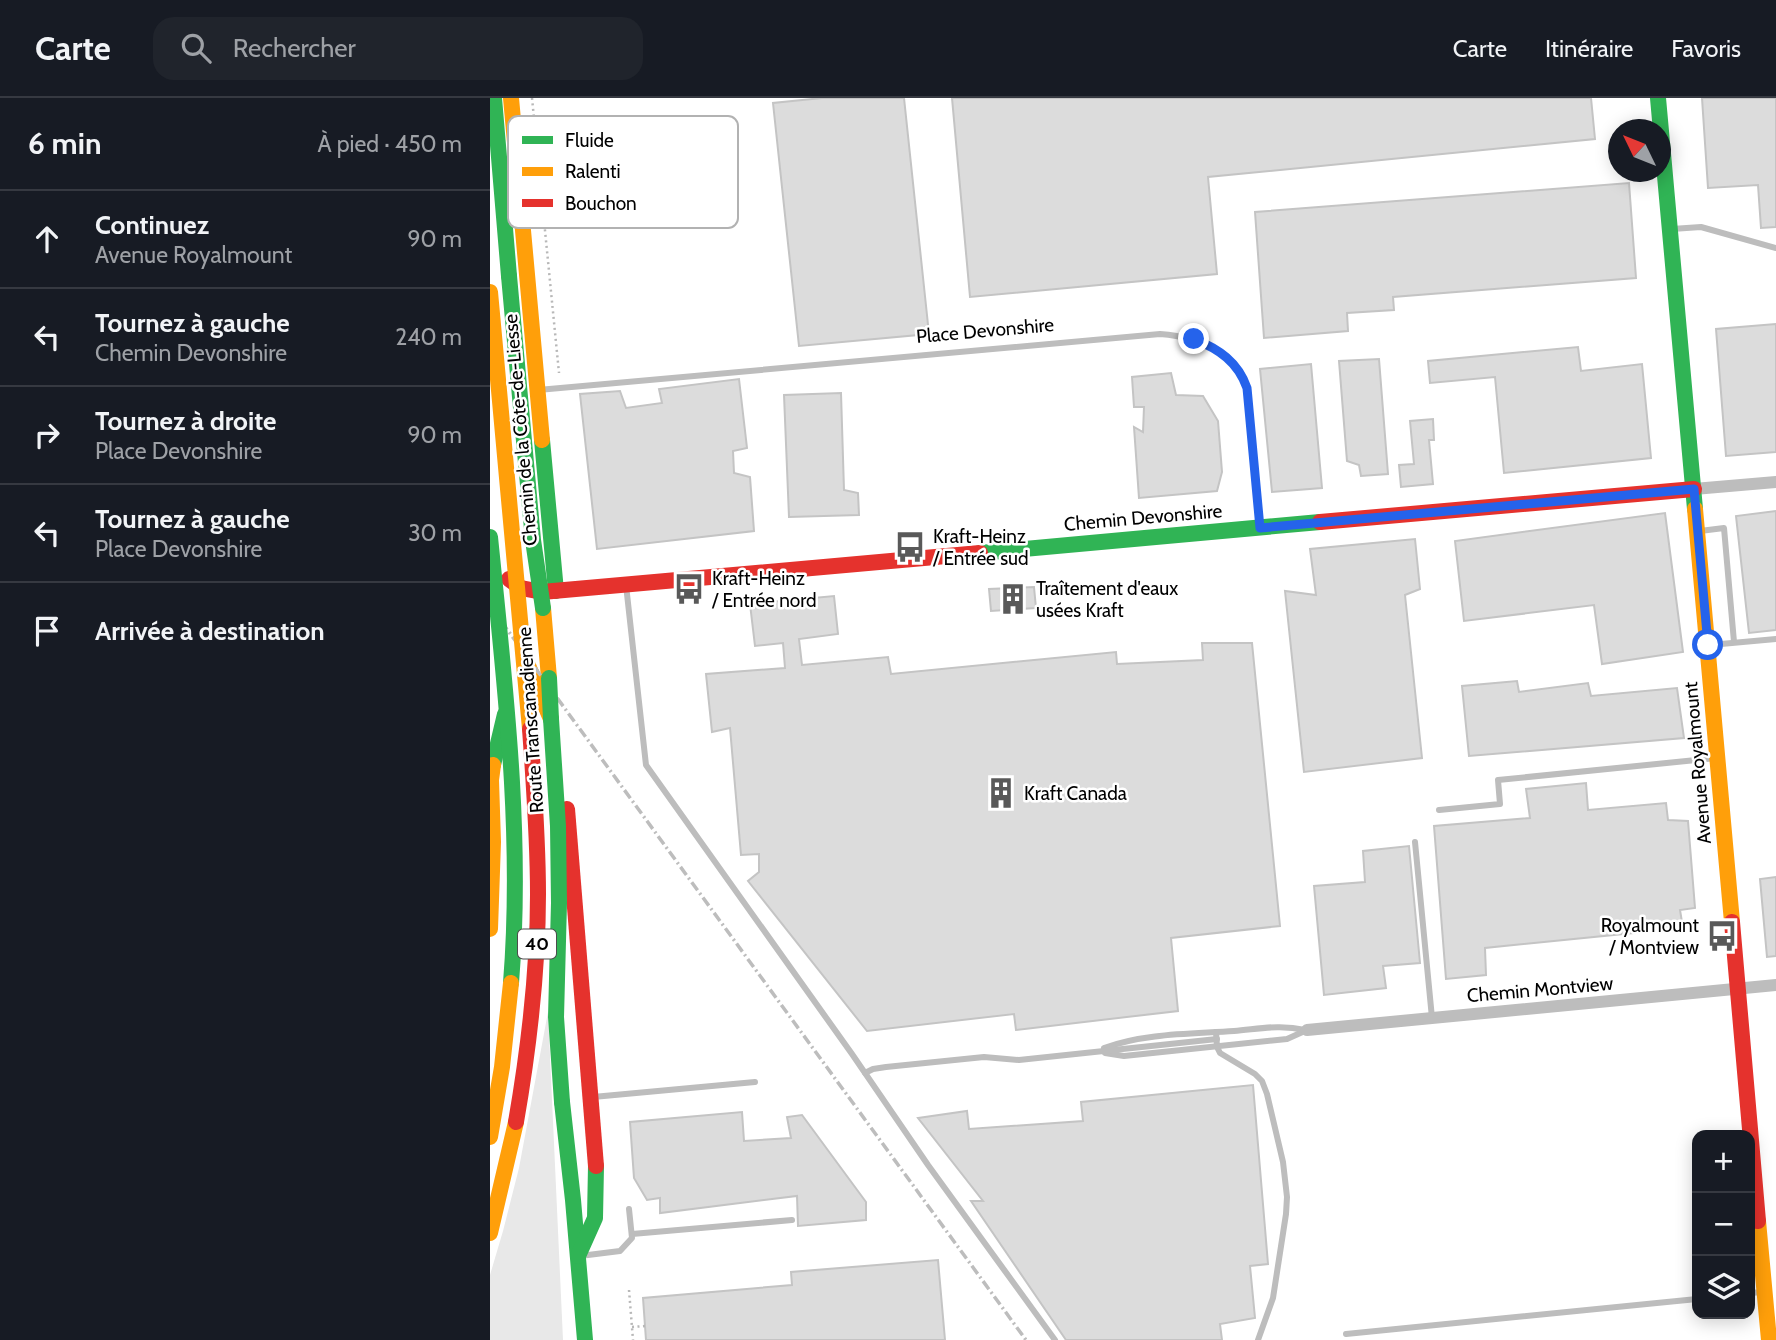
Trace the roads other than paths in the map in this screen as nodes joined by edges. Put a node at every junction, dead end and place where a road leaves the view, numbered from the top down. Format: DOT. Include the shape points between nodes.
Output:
graph roads {
  1 [pos="494,98"];
  2 [pos="511,98"];
  3 [pos="1658,98"];
  4 [pos="513,116"];
  5 [pos="522,228"];
  6 [pos="1670,229"];
  7 [pos="1776,248"];
  8 [pos="490,292"];
  9 [pos="536,390"];
  10 [pos="490,395"];
  11 [pos="1776,482"];
  12 [pos="1694,489"];
  13 [pos="1260,528"];
  14 [pos="1698,531"];
  15 [pos="490,537"];
  16 [pos="490,553"];
  17 [pos="625,584"];
  18 [pos="555,591"];
  19 [pos="1776,639"];
  20 [pos="1734,642"];
  21 [pos="1708,645"];
  22 [pos="523,652"];
  23 [pos="490,662"];
  24 [pos="506,711"];
  25 [pos="551,719"];
  26 [pos="1718,758"];
  27 [pos="490,777"];
  28 [pos="565,783"];
  29 [pos="1439,810"];
  30 [pos="1415,842"];
  31 [pos="490,929"];
  32 [pos="1776,985"];
  33 [pos="1738,989"];
  34 [pos="1433,1018"];
  35 [pos="1307,1030"];
  36 [pos="1217,1039"];
  37 [pos="1095,1052"];
  38 [pos="865,1073"];
  39 [pos="755,1082"];
  40 [pos="590,1098"];
  41 [pos="490,1137"];
  42 [pos="629,1209"];
  43 [pos="792,1220"];
  44 [pos="490,1233"];
  45 [pos="632,1234"];
  46 [pos="578,1256"];
  47 [pos="1758,1293"];
  48 [pos="1692,1299"];
  49 [pos="1346,1334"];
  50 [pos="585,1340"];
  51 [pos="1055,1340"];
  52 [pos="1258,1340"];
  53 [pos="1769,1340"];
  1 -- 25 [label="main road, Route Transcanadienne, bridge"];
  2 -- 4 [label="main road, Chemin de la Côte-de-Liesse"];
  3 -- 6 [label="main road, Avenue Royalmount"];
  5 -- 9 [label="main road, Chemin de la Côte-de-Liesse"];
  6 -- 7 [label="lane" via="1701,227"];
  6 -- 12 [label="main road, Avenue Royalmount"];
  8 -- 22 [label="main road, 40, bridge"];
  9 -- 10 [label="street"];
  9 -- 13 [label="lane, Place Devonshire" via="1177,335 1207,345 1242,374"];
  9 -- 18 [label="main road, Chemin de la Côte-de-Liesse"];
  11 -- 12 [label="street, Chemin Devonshire"];
  12 -- 13 [label="main road, Chemin Devonshire"];
  12 -- 14 [label="main road, Avenue Royalmount"];
  13 -- 17 [label="main road, Chemin Devonshire"];
  14 -- 20 [label="lane" via="1724,528"];
  14 -- 21 [label="main road, Avenue Royalmount"];
  15 -- 24 [label="main road, 40, bridge"];
  16 -- 18 [label="main road, Chemin Devonshire" via="517,588"];
  17 -- 18 [label="main road, Chemin Devonshire"];
  17 -- 38 [label="lane" via="646,765"];
  19 -- 20 [label="lane"];
  20 -- 21 [label="lane"];
  21 -- 26 [label="main road, Avenue Royalmount"];
  22 -- 25 [label="main road, bridge"];
  22 -- 44 [label="main road, 40, bridge" via="537,826 535,979 518,1111"];
  23 -- 28 [label="street" via="556,758"];
  24 -- 27 [label="main road, bridge"];
  24 -- 41 [label="main road, 40, bridge" via="514,803 515,931 506,1040"];
  25 -- 46 [label="main road, Route Transcanadienne, bridge" via="558,826 556,1017"];
  26 -- 29 [label="lane" via="1498,780 1500,804"];
  26 -- 33 [label="main road, Avenue Royalmount"];
  27 -- 28 [label="main road" via="507,767 532,765 551,770"];
  27 -- 31 [label="main road"];
  28 -- 40 [label="main road"];
  30 -- 34 [label="lane"];
  32 -- 33 [label="street, Chemin Montview"];
  33 -- 34 [label="street, Chemin Montview"];
  33 -- 47 [label="main road, Avenue Royalmount"];
  34 -- 35 [label="street, Chemin Montview"];
  35 -- 36 [label="lane" via="1287,1026"];
  35 -- 36 [label="lane" via="1287,1039"];
  36 -- 37 [label="lane" via="1124,1056"];
  36 -- 37 [label="lane" via="1123,1041"];
  36 -- 52 [label="lane" via="1220,1053 1262,1081 1283,1162 1286,1214 1273,1298"];
  37 -- 38 [label="lane" via="886,1066"];
  38 -- 51 [label="lane"];
  39 -- 40 [label="lane"];
  40 -- 46 [label="main road" via="595,1218"];
  42 -- 45 [label="lane"];
  43 -- 45 [label="lane"];
  45 -- 46 [label="lane" via="620,1251"];
  46 -- 50 [label="main road, Route Transcanadienne"];
  47 -- 53 [label="main road, Avenue Royalmount"];
  48 -- 49 [label="lane"];
}
